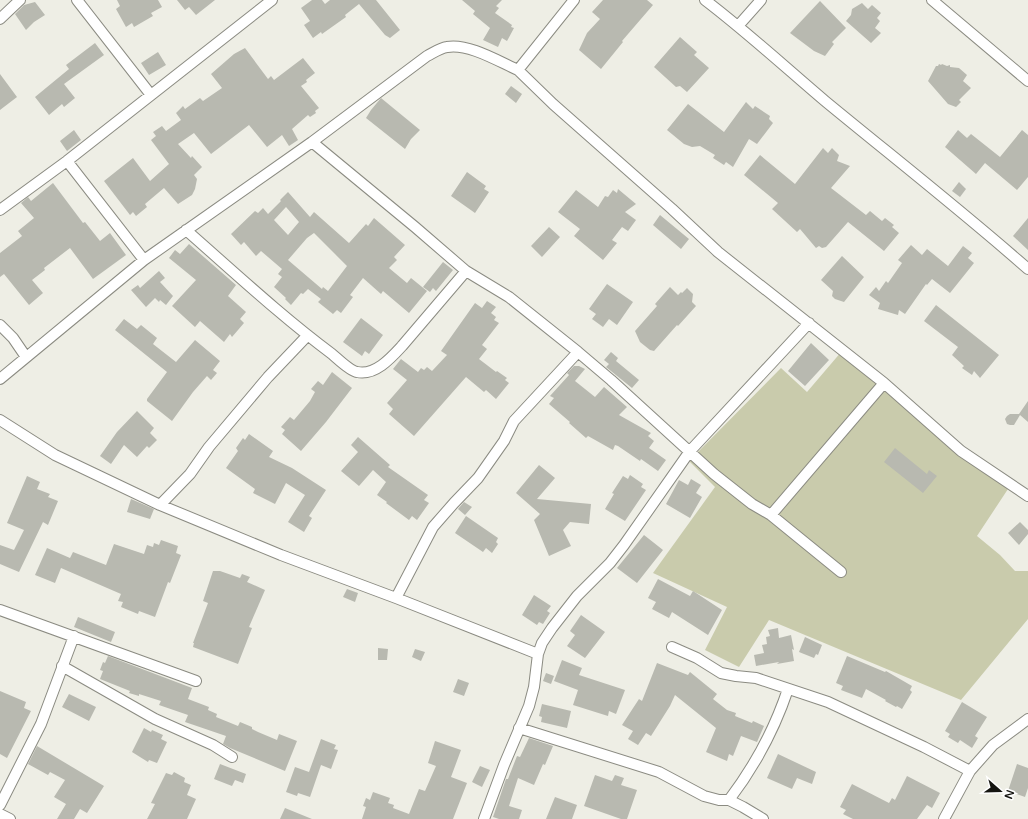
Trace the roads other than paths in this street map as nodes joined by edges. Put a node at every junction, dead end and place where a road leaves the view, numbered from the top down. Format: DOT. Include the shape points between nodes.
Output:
graph roads {
  1 [pos="20,0"];
  2 [pos="76,0"];
  3 [pos="272,0"];
  4 [pos="574,0"];
  5 [pos="705,0"];
  6 [pos="761,0"];
  7 [pos="932,0"];
  8 [pos="0,19"];
  9 [pos="738,26"];
  10 [pos="518,70"];
  11 [pos="1028,81"];
  12 [pos="151,95"];
  13 [pos="312,142"];
  14 [pos="66,161"];
  15 [pos="0,210"];
  16 [pos="186,230"];
  17 [pos="144,260"];
  18 [pos="1028,269"];
  19 [pos="466,271"];
  20 [pos="809,323"];
  21 [pos="0,324"];
  22 [pos="307,336"];
  23 [pos="578,352"];
  24 [pos="26,357"];
  25 [pos="0,379"];
  26 [pos="884,383"];
  27 [pos="0,420"];
  28 [pos="690,451"];
  29 [pos="1028,496"];
  30 [pos="160,505"];
  31 [pos="770,515"];
  32 [pos="842,572"];
  33 [pos="396,598"];
  34 [pos="0,610"];
  35 [pos="74,636"];
  36 [pos="672,647"];
  37 [pos="538,654"];
  38 [pos="62,666"];
  39 [pos="196,681"];
  40 [pos="788,689"];
  41 [pos="1028,719"];
  42 [pos="519,728"];
  43 [pos="232,757"];
  44 [pos="970,771"];
  45 [pos="729,800"];
  46 [pos="0,804"];
  47 [pos="0,814"];
  48 [pos="10,819"];
  49 [pos="484,819"];
  50 [pos="763,819"];
  51 [pos="944,819"];
  1 -- 8 [label="street"];
  2 -- 12 [label="street"];
  3 -- 12 [label="street"];
  4 -- 10 [label="street"];
  5 -- 9 [label="street"];
  6 -- 9 [label="street"];
  7 -- 11 [label="street"];
  9 -- 18 [label="street"];
  10 -- 13 [label="street" via="472,50 458,46 445,47 427,56"];
  10 -- 20 [label="street" via="718,252"];
  12 -- 14 [label="street"];
  13 -- 16 [label="street"];
  13 -- 19 [label="street"];
  14 -- 15 [label="street"];
  14 -- 17 [label="street"];
  16 -- 17 [label="street"];
  16 -- 22 [label="street"];
  17 -- 24 [label="street"];
  19 -- 22 [label="street" via="402,346 380,366 367,372 355,372"];
  19 -- 23 [label="street" via="509,297"];
  20 -- 26 [label="street"];
  20 -- 28 [label="street"];
  21 -- 24 [label="street"];
  22 -- 30 [label="street" via="268,377 190,474"];
  23 -- 28 [label="street"];
  23 -- 33 [label="street" via="514,421 504,441 478,478 433,528"];
  24 -- 25 [label="street"];
  26 -- 29 [label="street" via="961,451"];
  26 -- 31 [label="street"];
  27 -- 30 [label="street" via="56,455"];
  28 -- 31 [label="street" via="719,478"];
  28 -- 37 [label="street" via="610,563 577,596 552,628"];
  30 -- 33 [label="street" via="281,555"];
  31 -- 32 [label="street"];
  33 -- 37 [label="street"];
  34 -- 35 [label="street"];
  35 -- 38 [label="street"];
  35 -- 39 [label="street"];
  36 -- 40 [label="street" via="697,658 721,673 756,678"];
  37 -- 42 [label="street" via="534,688"];
  38 -- 43 [label="street" via="155,719 213,745"];
  38 -- 46 [label="street" via="41,724"];
  40 -- 44 [label="street" via="828,702"];
  40 -- 45 [label="street" via="780,714 750,769"];
  41 -- 44 [label="street" via="993,745"];
  42 -- 45 [label="street" via="658,772 704,796"];
  42 -- 49 [label="street"];
  44 -- 51 [label="street"];
  45 -- 50 [label="street"];
  47 -- 48 [label="street"];
}
